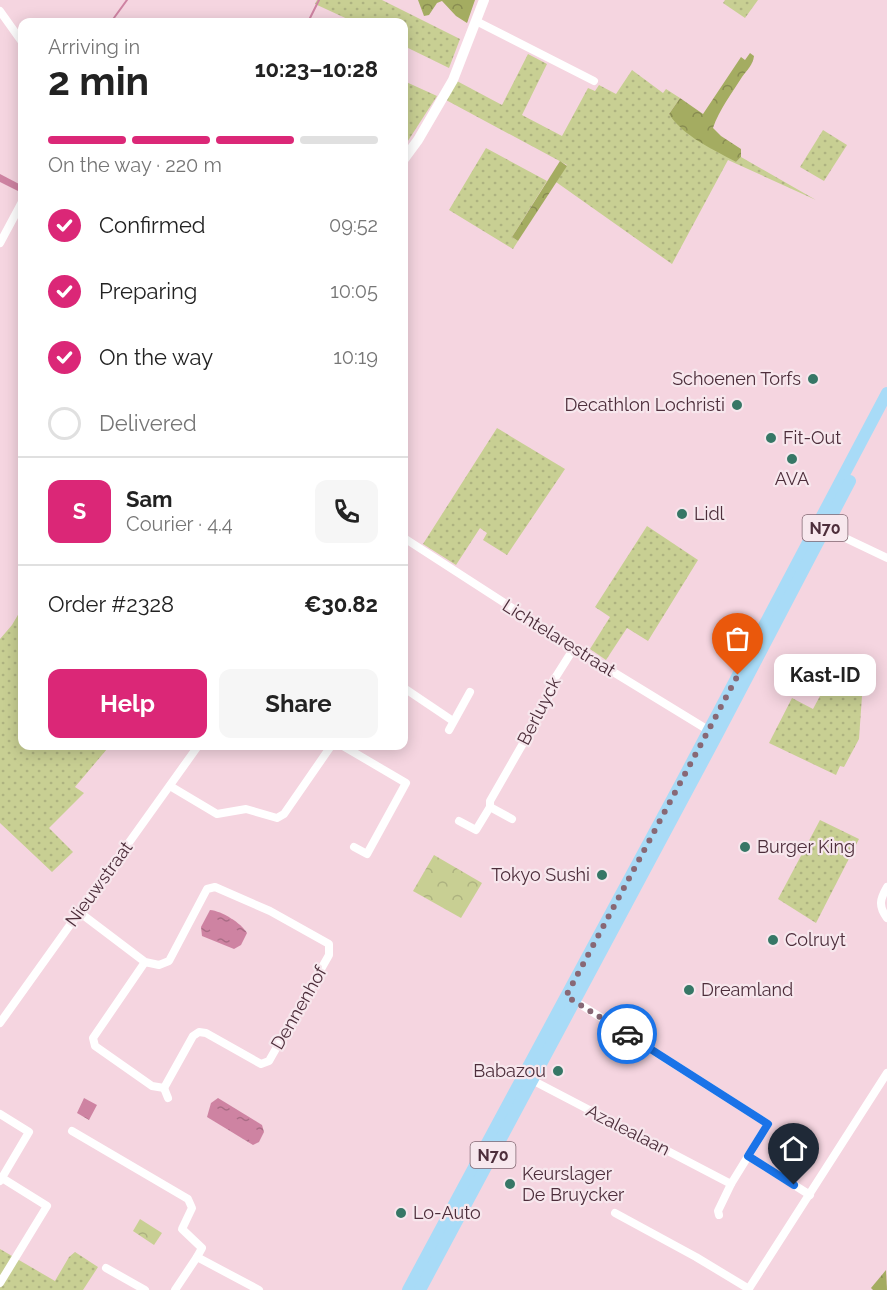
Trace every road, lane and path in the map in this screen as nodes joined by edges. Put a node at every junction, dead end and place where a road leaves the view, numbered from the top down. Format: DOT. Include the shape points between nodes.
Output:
graph roads {
  1 [pos="484,0"];
  2 [pos="0,11"];
  3 [pos="476,21"];
  4 [pos="18,36"];
  5 [pos="594,81"];
  6 [pos="408,154"];
  7 [pos="18,209"];
  8 [pos="0,243"];
  9 [pos="887,393"];
  10 [pos="887,411"];
  11 [pos="821,527"];
  12 [pos="408,541"];
  13 [pos="887,558"];
  14 [pos="574,648"];
  15 [pos="408,691"];
  16 [pos="470,692"];
  17 [pos="713,733"];
  18 [pos="195,750"];
  19 [pos="328,750"];
  20 [pos="350,750"];
  21 [pos="170,786"];
  22 [pos="490,807"];
  23 [pos="512,819"];
  24 [pos="459,821"];
  25 [pos="354,846"];
  26 [pos="887,887"];
  27 [pos="79,912"];
  28 [pos="887,918"];
  29 [pos="146,962"];
  30 [pos="570,999"];
  31 [pos="0,1023"];
  32 [pos="887,1073"];
  33 [pos="529,1078"];
  34 [pos="165,1088"];
  35 [pos="168,1098"];
  36 [pos="0,1114"];
  37 [pos="72,1131"];
  38 [pos="748,1156"];
  39 [pos="1,1180"];
  40 [pos="731,1184"];
  41 [pos="810,1195"];
  42 [pos="615,1213"];
  43 [pos="719,1215"];
  44 [pos="197,1257"];
  45 [pos="106,1268"];
  46 [pos="0,1283"];
  47 [pos="748,1289"];
  48 [pos="145,1290"];
  49 [pos="176,1290"];
  50 [pos="259,1290"];
  51 [pos="408,1290"];
  52 [pos="420,1290"];
  1 -- 3 [label="street"];
  2 -- 4 [label="street"];
  3 -- 5 [label="street"];
  3 -- 6 [label="street" via="453,80"];
  7 -- 8 [label="street"];
  9 -- 11 [label="main road, N70"];
  10 -- 11 [label="main road, N70"];
  11 -- 13 [label="street"];
  11 -- 17 [label="main road, N70"];
  12 -- 14 [label="street, Lichtelarestraat"];
  14 -- 17 [label="street, Lichtelarestraat"];
  14 -- 22 [label="street, Berluyck" via="550,686 548,700"];
  15 -- 16 [label="street" via="451,725"];
  17 -- 30 [label="main road, N70"];
  18 -- 21 [label="street, Nieuwstraat"];
  19 -- 21 [label="street" via="284,814 277,818 246,809 217,814"];
  20 -- 25 [label="street" via="406,783 367,854"];
  21 -- 27 [label="street, Nieuwstraat"];
  22 -- 23 [label="street"];
  22 -- 24 [label="street, Berluyck" via="476,830"];
  26 -- 28 [label="street" via="880,904"];
  27 -- 29 [label="street"];
  27 -- 31 [label="street, Nieuwstraat"];
  29 -- 34 [label="street" via="93,1038 95,1046 152,1086"];
  29 -- 34 [label="street, Dennenhof" via="159,965 169,961 207,889 215,887 270,911 329,944 329,955 269,1061 261,1064 199,1032 193,1036"];
  30 -- 33 [label="main road, N70"];
  30 -- 38 [label="street" via="768,1124"];
  32 -- 41 [label="street"];
  33 -- 40 [label="street, Azalealaan"];
  33 -- 51 [label="main road, N70"];
  33 -- 52 [label="main road, N70"];
  34 -- 35 [label="street"];
  36 -- 39 [label="street" via="29,1132"];
  37 -- 44 [label="street" via="188,1199 192,1208 182,1229 202,1248"];
  38 -- 40 [label="street"];
  38 -- 41 [label="street"];
  39 -- 46 [label="street" via="47,1206"];
  40 -- 43 [label="street"];
  41 -- 47 [label="street"];
  42 -- 47 [label="street"];
  44 -- 49 [label="street"];
  44 -- 50 [label="street"];
  45 -- 48 [label="street"];
}
